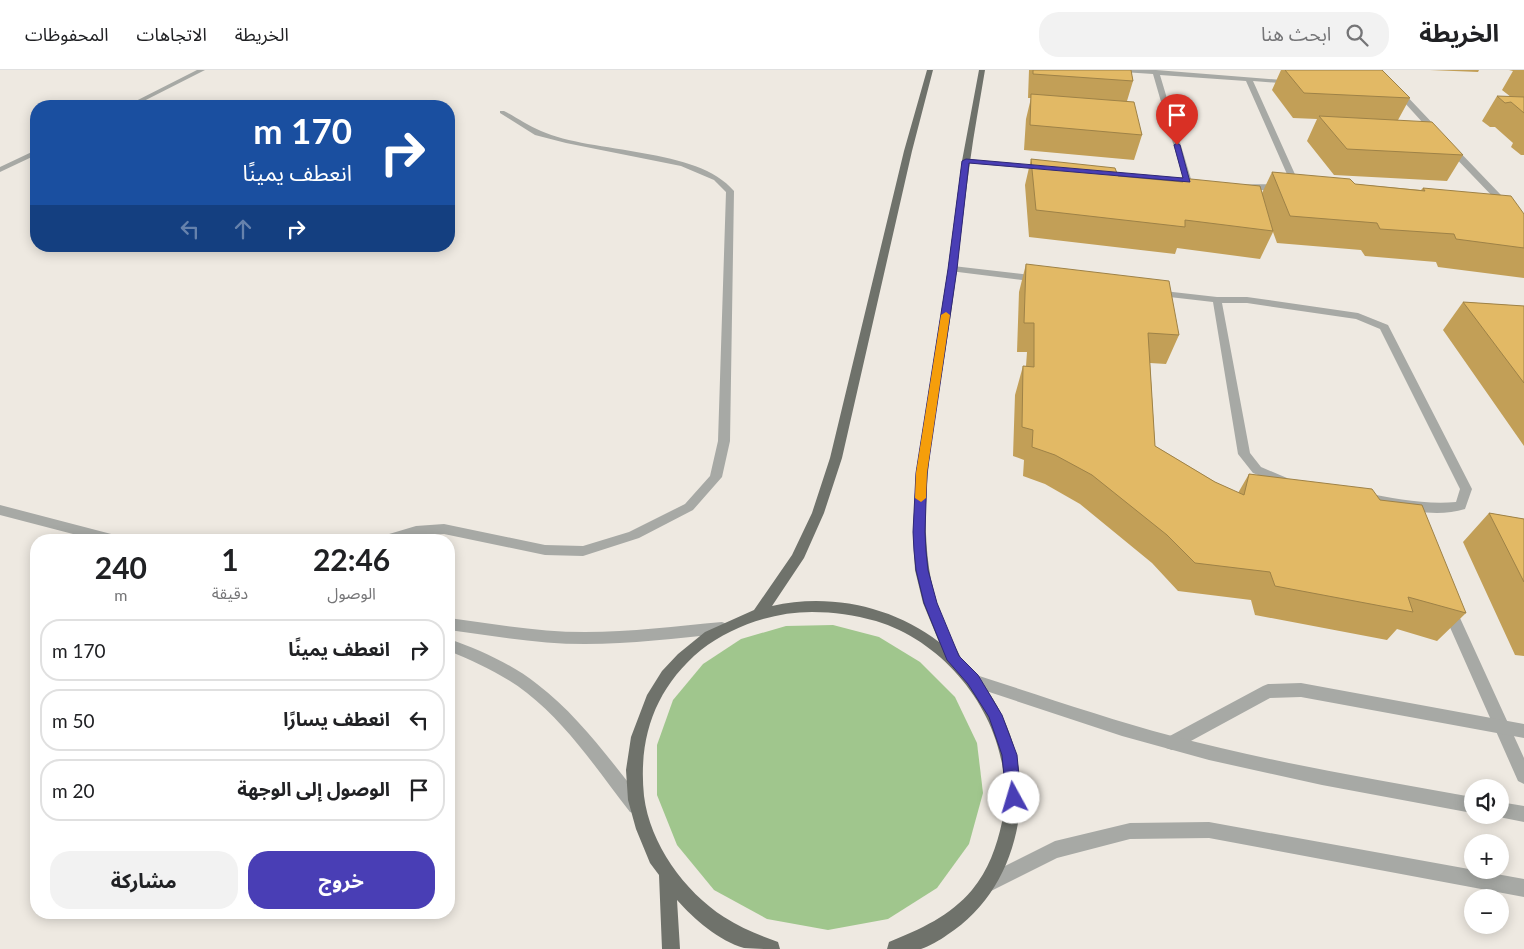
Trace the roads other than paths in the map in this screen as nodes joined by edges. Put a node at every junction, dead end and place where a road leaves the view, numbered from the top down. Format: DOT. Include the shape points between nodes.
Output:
graph roads {
  1 [pos="202,70"];
  2 [pos="930,70"];
  3 [pos="982,70"];
  4 [pos="1123,70"];
  5 [pos="1378,70"];
  6 [pos="1156,72"];
  7 [pos="1249,79"];
  8 [pos="1297,82"];
  9 [pos="1385,88"];
  10 [pos="1395,89"];
  11 [pos="141,100"];
  12 [pos="502,112"];
  13 [pos="30,155"];
  14 [pos="966,161"];
  15 [pos="1053,169"];
  16 [pos="0,170"];
  17 [pos="1091,172"];
  18 [pos="1188,181"];
  19 [pos="1206,182"];
  20 [pos="1232,185"];
  21 [pos="1501,210"];
  22 [pos="1510,210"];
  23 [pos="1524,224"];
  24 [pos="952,269"];
  25 [pos="1051,281"];
  26 [pos="1149,292"];
  27 [pos="1218,300"];
  28 [pos="1296,484"];
  29 [pos="1354,495"];
  30 [pos="1402,504"];
  31 [pos="0,510"];
  32 [pos="1410,522"];
  33 [pos="92,534"];
  34 [pos="405,534"];
  35 [pos="1442,593"];
  36 [pos="759,613"];
  37 [pos="455,625"];
  38 [pos="722,628"];
  39 [pos="455,648"];
  40 [pos="954,660"];
  41 [pos="973,680"];
  42 [pos="1502,726"];
  43 [pos="1524,731"];
  44 [pos="1172,743"];
  45 [pos="1524,776"];
  46 [pos="1464,804"];
  47 [pos="636,806"];
  48 [pos="1509,812"];
  49 [pos="1524,814"];
  50 [pos="667,876"];
  51 [pos="987,884"];
  52 [pos="1524,888"];
  53 [pos="912,946"];
  54 [pos="671,949"];
  55 [pos="770,949"];
  56 [pos="896,949"];
  1 -- 11 [label="street"];
  2 -- 36 [label="main road" via="908,150 836,458 818,513 797,558"];
  3 -- 14 [label="main road"];
  4 -- 6 [label="street"];
  5 -- 10 [label="street"];
  6 -- 7 [label="street"];
  6 -- 18 [label="street"];
  7 -- 8 [label="street"];
  7 -- 20 [label="street" via="1294,181 1289,186 1265,188"];
  9 -- 10 [label="street"];
  10 -- 22 [label="street"];
  12 -- 34 [label="street" via="538,133 683,164 717,178 730,190 724,441 716,476 689,506 634,535 583,551 545,550 444,530"];
  13 -- 16 [label="street"];
  14 -- 15 [label="street"];
  14 -- 24 [label="main road"];
  17 -- 18 [label="street"];
  18 -- 19 [label="street"];
  21 -- 22 [label="street"];
  22 -- 23 [label="street"];
  24 -- 25 [label="street"];
  24 -- 40 [label="main road" via="922,473 919,532 922,570 930,603"];
  26 -- 27 [label="street"];
  27 -- 28 [label="street" via="1244,454 1257,470 1277,480"];
  27 -- 30 [label="street" via="1247,300 1358,316 1384,327 1466,489 1461,506 1445,508"];
  29 -- 30 [label="street"];
  30 -- 32 [label="street"];
  31 -- 33 [label="street"];
  35 -- 42 [label="street"];
  36 -- 38 [label="main road"];
  36 -- 40 [label="main road" via="799,605 841,607 881,616 920,634"];
  37 -- 38 [label="street" via="586,638"];
  38 -- 47 [label="main road" via="694,646 670,670 652,700 639,733 634,768"];
  39 -- 47 [label="street" via="496,666 532,688 556,711"];
  40 -- 41 [label="main road"];
  41 -- 44 [label="street"];
  41 -- 51 [label="main road" via="995,715 1010,755 1014,798 1006,842"];
  42 -- 43 [label="street"];
  42 -- 44 [label="street" via="1301,690 1268,691"];
  42 -- 45 [label="street"];
  44 -- 46 [label="street" via="1280,769"];
  47 -- 50 [label="main road" via="648,842"];
  48 -- 49 [label="street"];
  50 -- 54 [label="main road"];
  50 -- 55 [label="main road" via="703,915 751,944"];
  51 -- 52 [label="street" via="1055,850 1130,832 1209,830"];
  51 -- 53 [label="main road" via="942,927"];
  53 -- 56 [label="main road"];
}
